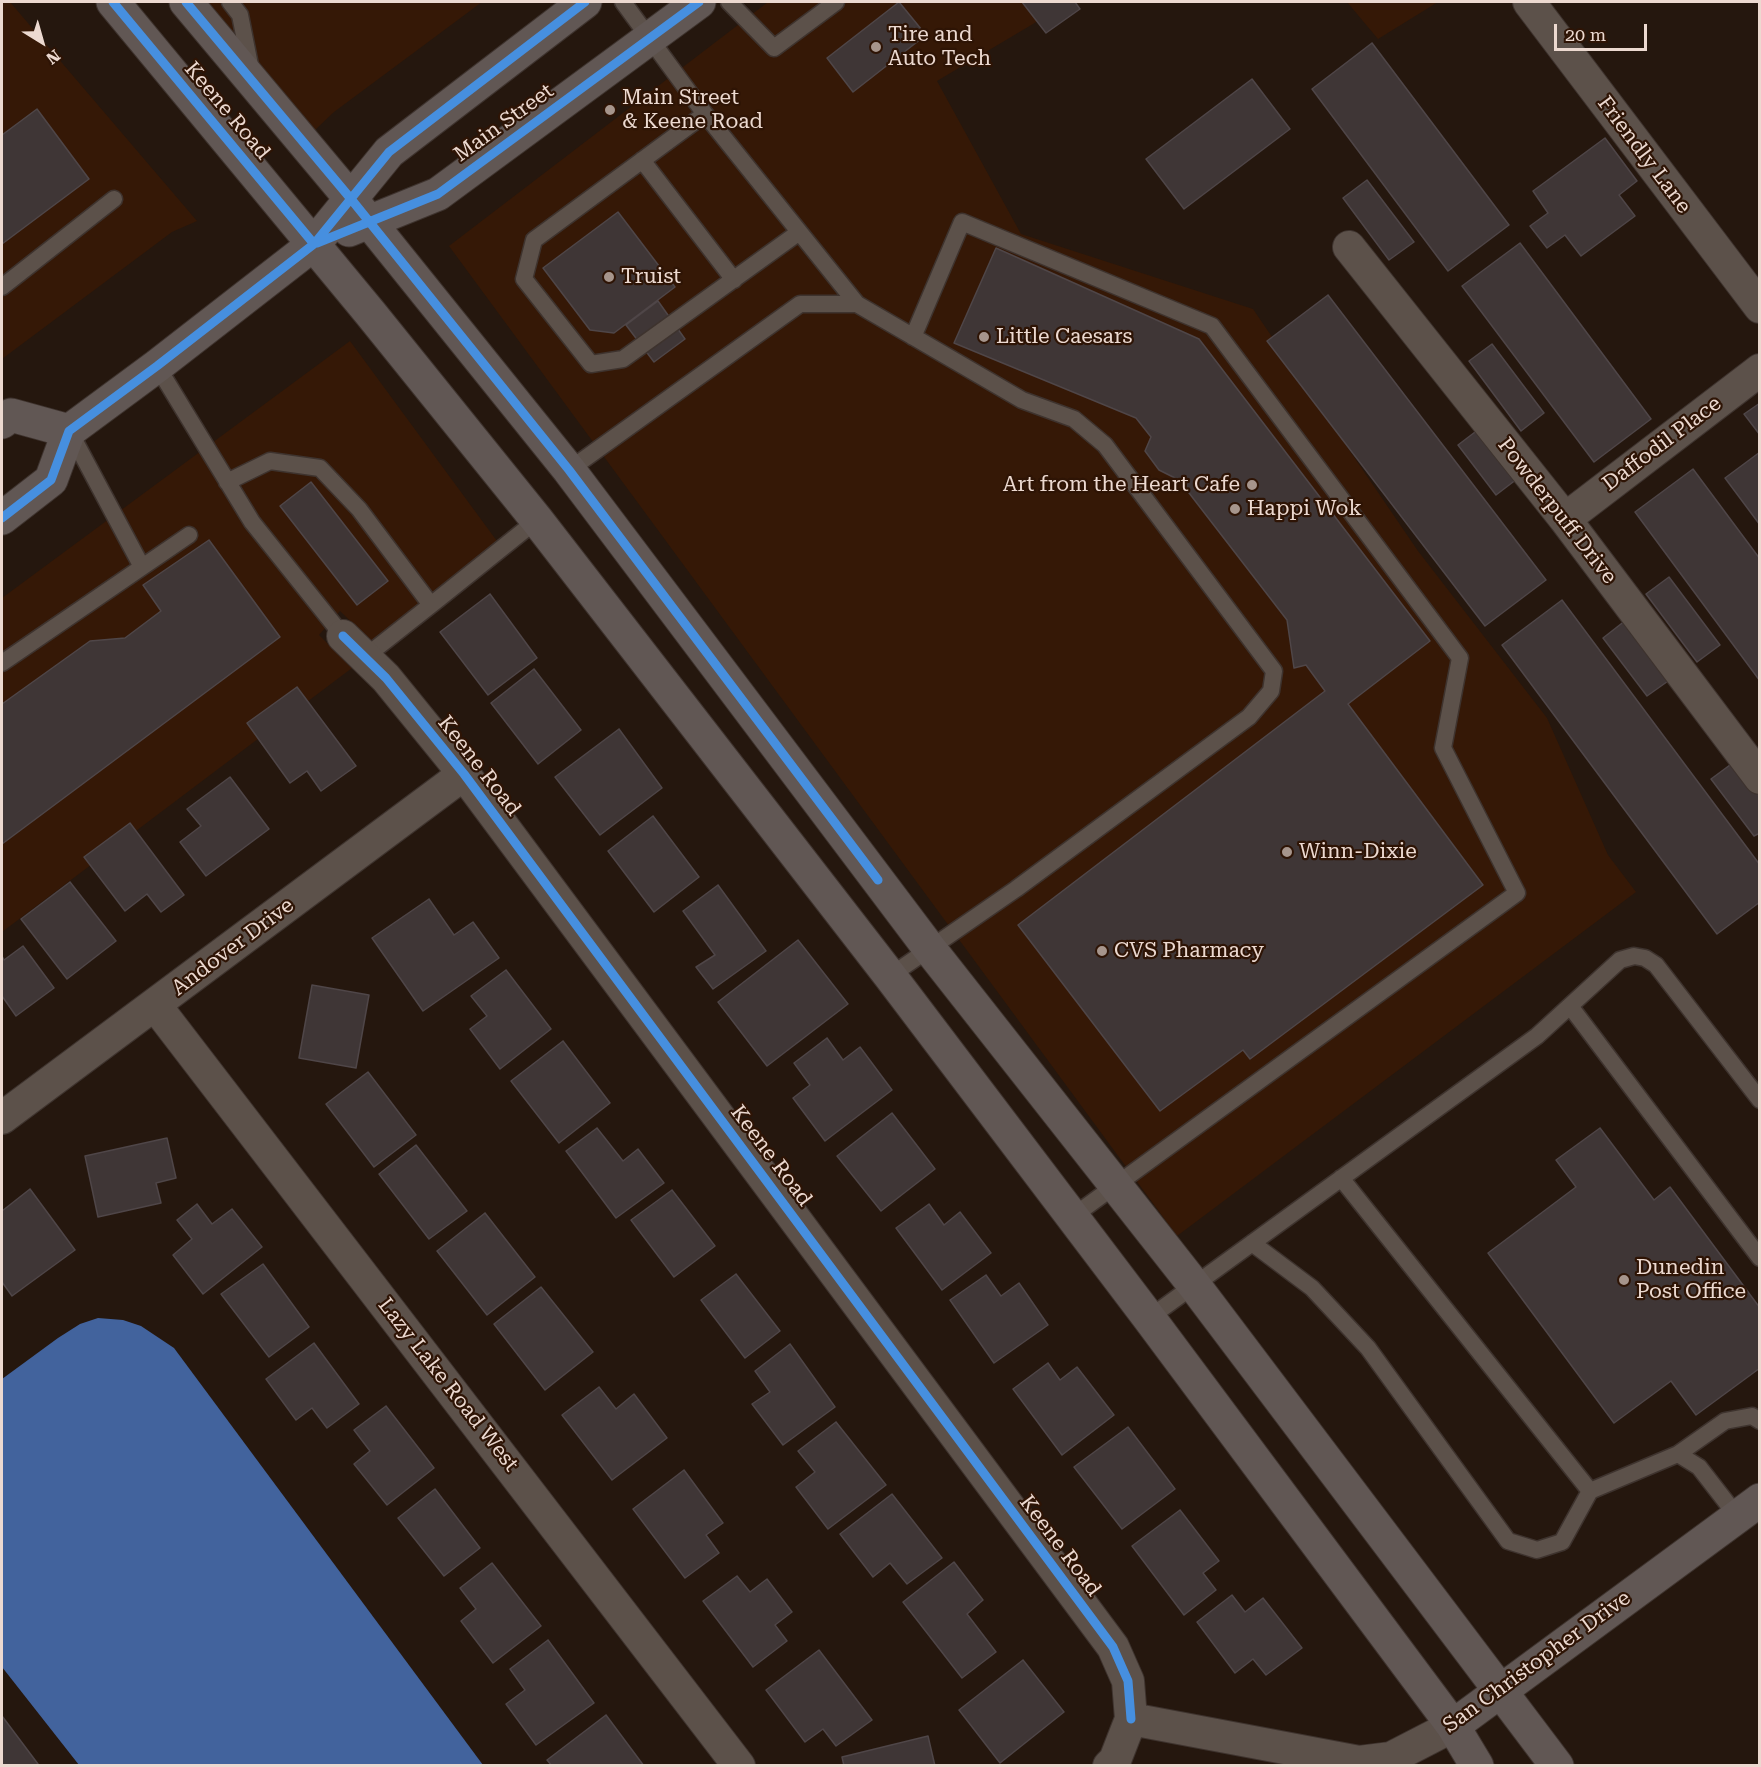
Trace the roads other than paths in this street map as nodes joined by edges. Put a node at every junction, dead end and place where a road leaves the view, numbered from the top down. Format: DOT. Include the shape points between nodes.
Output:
graph roads {
  1 [pos="113,2"];
  2 [pos="186,2"];
  3 [pos="230,2"];
  4 [pos="585,2"];
  5 [pos="623,2"];
  6 [pos="699,2"];
  7 [pos="729,2"];
  8 [pos="836,2"];
  9 [pos="1529,2"];
  10 [pos="649,38"];
  11 [pos="253,82"];
  12 [pos="705,114"];
  13 [pos="642,160"];
  14 [pos="114,199"];
  15 [pos="360,211"];
  16 [pos="798,233"];
  17 [pos="314,244"];
  18 [pos="1349,247"];
  19 [pos="734,280"];
  20 [pos="2,287"];
  21 [pos="856,304"];
  22 [pos="1760,307"];
  23 [pos="914,337"];
  24 [pos="157,366"];
  25 [pos="1760,369"];
  26 [pos="2,422"];
  27 [pos="69,431"];
  28 [pos="569,470"];
  29 [pos="227,482"];
  30 [pos="2,518"];
  31 [pos="537,519"];
  32 [pos="1564,519"];
  33 [pos="189,535"];
  34 [pos="142,567"];
  35 [pos="431,605"];
  36 [pos="343,636"];
  37 [pos="365,657"];
  38 [pos="2,663"];
  39 [pos="464,774"];
  40 [pos="1760,778"];
  41 [pos="929,948"];
  42 [pos="890,976"];
  43 [pos="155,1005"];
  44 [pos="1570,1006"];
  45 [pos="1760,1100"];
  46 [pos="2,1118"];
  47 [pos="1341,1178"];
  48 [pos="1117,1185"];
  49 [pos="1072,1217"];
  50 [pos="1252,1243"];
  51 [pos="1760,1258"];
  52 [pos="1194,1285"];
  53 [pos="1149,1318"];
  54 [pos="1760,1421"];
  55 [pos="1678,1454"];
  56 [pos="1590,1491"];
  57 [pos="1748,1508"];
  58 [pos="1501,1691"];
  59 [pos="1131,1719"];
  60 [pos="1453,1726"];
  61 [pos="739,1766"];
  62 [pos="1109,1766"];
  63 [pos="1477,1766"];
  64 [pos="1557,1766"];
  1 -- 17 [label="main road, Keene Road"];
  2 -- 11 [label="main road, Keene Road"];
  3 -- 11 [label="lane" via="240,15"];
  4 -- 15 [label="main road, Main Street" via="389,152"];
  5 -- 10 [label="lane"];
  6 -- 10 [label="main road, Main Street"];
  7 -- 8 [label="lane" via="774,48"];
  9 -- 22 [label="street, Friendly Lane"];
  10 -- 12 [label="lane"];
  10 -- 15 [label="main road, Main Street" via="438,194"];
  11 -- 15 [label="main road, Keene Road"];
  12 -- 13 [label="lane"];
  12 -- 16 [label="lane"];
  13 -- 19 [label="lane"];
  13 -- 19 [label="lane" via="534,240 524,279 591,364 623,359"];
  14 -- 20 [label="lane"];
  15 -- 17 [label="main road, Main Street"];
  15 -- 28 [label="main road, Keene Road"];
  16 -- 19 [label="lane"];
  16 -- 21 [label="lane"];
  17 -- 24 [label="main road, Main Street"];
  17 -- 31 [label="main road, Keene Road"];
  18 -- 32 [label="street, Powderpuff Drive"];
  21 -- 23 [label="lane"];
  21 -- 28 [label="lane" via="800,304"];
  23 -- 41 [label="lane" via="1022,400 1074,419 1105,445 1274,671 1271,691 1249,717"];
  23 -- 48 [label="lane" via="962,222 1212,326 1460,658 1443,748 1517,893"];
  24 -- 27 [label="main road, Main Street"];
  24 -- 29 [label="lane"];
  25 -- 32 [label="street, Daffodil Place"];
  26 -- 27 [label="main road" via="11,415"];
  27 -- 30 [label="main road" via="51,480"];
  27 -- 34 [label="lane"];
  28 -- 41 [label="main road, Keene Road"];
  29 -- 35 [label="lane" via="270,461 320,468 359,509"];
  29 -- 36 [label="lane" via="252,522"];
  31 -- 35 [label="lane"];
  31 -- 42 [label="main road, Keene Road"];
  32 -- 40 [label="street, Powderpuff Drive"];
  33 -- 34 [label="lane"];
  34 -- 38 [label="lane"];
  35 -- 37 [label="lane"];
  36 -- 37 [label="street, Keene Road"];
  37 -- 39 [label="street, Keene Road"];
  39 -- 43 [label="street, Andover Drive"];
  39 -- 59 [label="street, Keene Road" via="1113,1647 1128,1681"];
  41 -- 42 [label="lane"];
  41 -- 48 [label="main road, Keene Road"];
  42 -- 49 [label="main road, Keene Road"];
  43 -- 46 [label="street, Andover Drive"];
  43 -- 61 [label="street, Lazy Lake Road West"];
  44 -- 45 [label="lane" via="1620,960 1645,958 1666,977"];
  44 -- 47 [label="lane" via="1537,1036"];
  44 -- 51 [label="lane"];
  47 -- 50 [label="lane"];
  47 -- 56 [label="lane"];
  48 -- 49 [label="lane"];
  48 -- 52 [label="main road, Keene Road"];
  49 -- 53 [label="main road, Keene Road"];
  50 -- 52 [label="lane"];
  50 -- 56 [label="lane" via="1312,1288 1368,1348 1508,1541 1537,1550 1562,1542"];
  52 -- 53 [label="lane"];
  52 -- 58 [label="main road, Keene Road"];
  53 -- 60 [label="main road, Keene Road"];
  54 -- 55 [label="lane" via="1752,1416 1725,1421"];
  55 -- 56 [label="lane"];
  55 -- 57 [label="lane"];
  57 -- 58 [label="main road, San Christopher Drive"];
  58 -- 60 [label="main road, San Christopher Drive"];
  58 -- 64 [label="main road, Keene Road"];
  59 -- 60 [label="street, San Christopher Drive" via="1359,1762 1391,1758"];
  59 -- 62 [label="street"];
  60 -- 63 [label="main road, Keene Road"];
}
